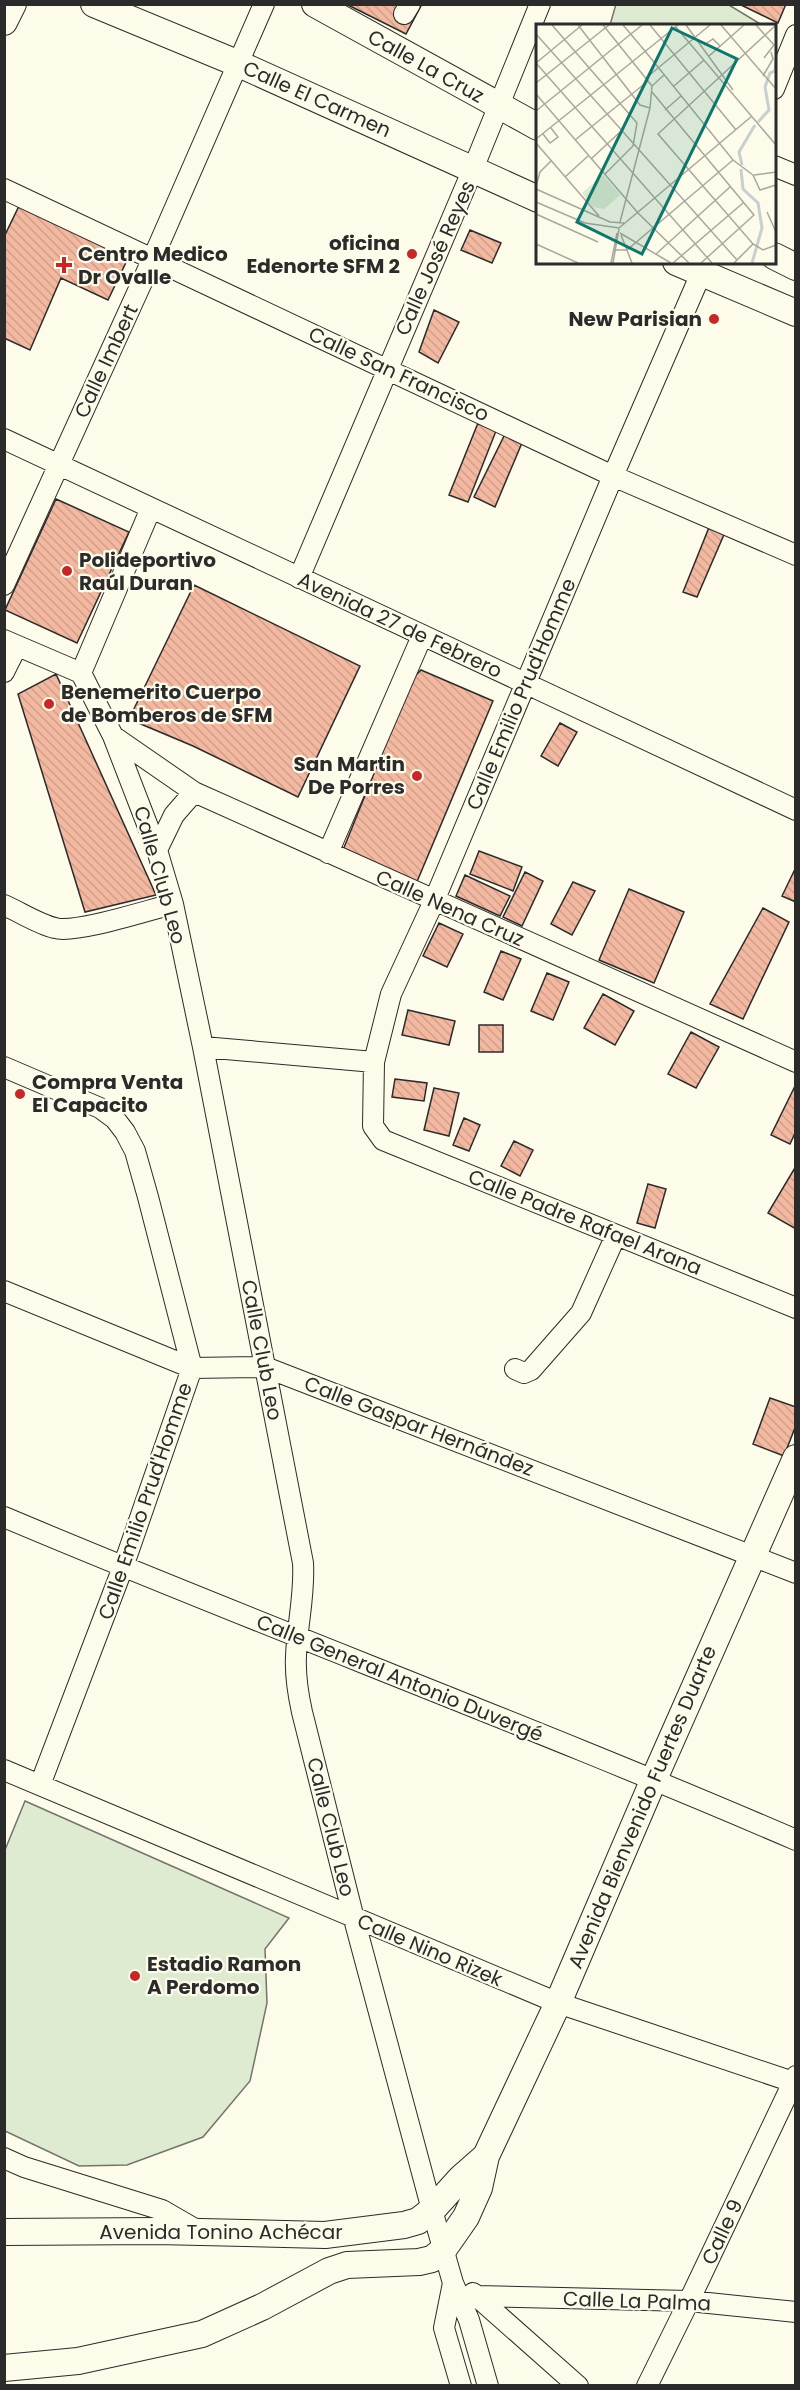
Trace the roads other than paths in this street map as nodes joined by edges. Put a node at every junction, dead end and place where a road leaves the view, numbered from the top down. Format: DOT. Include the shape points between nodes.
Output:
graph roads {
  1 [pos="13,4"];
  2 [pos="94,4"];
  3 [pos="264,4"];
  4 [pos="315,4"];
  5 [pos="540,4"];
  6 [pos="4,22"];
  7 [pos="795,35"];
  8 [pos="239,64"];
  9 [pos="776,84"];
  10 [pos="498,106"];
  11 [pos="536,126"];
  12 [pos="776,167"];
  13 [pos="473,170"];
  14 [pos="795,175"];
  15 [pos="4,189"];
  16 [pos="536,199"];
  17 [pos="776,257"];
  18 [pos="153,258"];
  19 [pos="685,264"];
  20 [pos="795,267"];
  21 [pos="704,268"];
  22 [pos="795,313"];
  23 [pos="387,369"];
  24 [pos="4,439"];
  25 [pos="59,465"];
  26 [pos="613,476"];
  27 [pos="151,508"];
  28 [pos="795,555"];
  29 [pos="299,578"];
  30 [pos="4,585"];
  31 [pos="422,636"];
  32 [pos="11,643"];
  33 [pos="4,672"];
  34 [pos="81,672"];
  35 [pos="525,684"];
  36 [pos="113,736"];
  37 [pos="194,792"];
  38 [pos="795,810"];
  39 [pos="157,850"];
  40 [pos="328,853"];
  41 [pos="434,901"];
  42 [pos="173,904"];
  43 [pos="4,905"];
  44 [pos="203,1047"];
  45 [pos="374,1062"];
  46 [pos="795,1062"];
  47 [pos="4,1067"];
  48 [pos="377,1133"];
  49 [pos="616,1235"];
  50 [pos="4,1291"];
  51 [pos="795,1308"];
  52 [pos="265,1367"];
  53 [pos="192,1368"];
  54 [pos="515,1369"];
  55 [pos="795,1458"];
  56 [pos="4,1517"];
  57 [pos="751,1554"];
  58 [pos="123,1567"];
  59 [pos="795,1573"];
  60 [pos="298,1638"];
  61 [pos="4,1770"];
  62 [pos="654,1779"];
  63 [pos="40,1785"];
  64 [pos="795,1840"];
  65 [pos="354,1919"];
  66 [pos="558,2003"];
  67 [pos="795,2081"];
  68 [pos="486,2156"];
  69 [pos="4,2157"];
  70 [pos="432,2210"];
  71 [pos="160,2221"];
  72 [pos="4,2232"];
  73 [pos="325,2235"];
  74 [pos="443,2250"];
  75 [pos="329,2271"];
  76 [pos="452,2280"];
  77 [pos="478,2296"];
  78 [pos="689,2301"];
  79 [pos="795,2312"];
  80 [pos="4,2368"];
  81 [pos="461,2385"];
  82 [pos="488,2385"];
  83 [pos="578,2385"];
  84 [pos="647,2385"];
  1 -- 6 [label="main road"];
  2 -- 8 [label="main road, Calle El Carmen"];
  3 -- 8 [label="street, Calle Imbert"];
  4 -- 10 [label="main road, Calle La Cruz"];
  5 -- 10 [label="street, Calle José Reyes"];
  7 -- 9 [label="street"];
  8 -- 13 [label="main road, Calle El Carmen"];
  8 -- 18 [label="street, Calle Imbert"];
  10 -- 11 [label="main road, Calle La Cruz"];
  10 -- 13 [label="street, Calle José Reyes"];
  12 -- 14 [label="street"];
  13 -- 16 [label="main road, Calle El Carmen"];
  13 -- 23 [label="street, Calle José Reyes"];
  15 -- 18 [label="street, Calle San Francisco"];
  17 -- 20 [label="main road"];
  18 -- 23 [label="street, Calle San Francisco"];
  18 -- 25 [label="street, Calle Imbert"];
  19 -- 21 [label="main road"];
  21 -- 22 [label="main road"];
  21 -- 26 [label="street, Calle Emilio Prud'Homme"];
  23 -- 26 [label="street, Calle San Francisco"];
  23 -- 29 [label="street, Calle José Reyes"];
  24 -- 25 [label="street, Avenida 27 de Febrero"];
  25 -- 27 [label="street, Avenida 27 de Febrero"];
  25 -- 30 [label="street, Calle Imbert"];
  26 -- 28 [label="street, Calle San Francisco"];
  26 -- 35 [label="street, Calle Emilio Prud'Homme"];
  27 -- 29 [label="street, Avenida 27 de Febrero"];
  27 -- 34 [label="street"];
  29 -- 31 [label="street, Avenida 27 de Febrero"];
  31 -- 35 [label="street, Avenida 27 de Febrero"];
  31 -- 40 [label="street"];
  32 -- 33 [label="street"];
  32 -- 34 [label="street"];
  34 -- 36 [label="street, Calle Club Leo"];
  35 -- 38 [label="street, Avenida 27 de Febrero"];
  35 -- 41 [label="street, Calle Emilio Prud'Homme"];
  36 -- 37 [label="street, Calle Nena Cruz"];
  36 -- 39 [label="street, Calle Club Leo"];
  37 -- 39 [label="street" via="174,815"];
  37 -- 40 [label="street, Calle Nena Cruz"];
  39 -- 42 [label="street, Calle Club Leo"];
  40 -- 41 [label="street, Calle Nena Cruz"];
  41 -- 45 [label="street, Calle Emilio Prud'Homme" via="391,994"];
  41 -- 46 [label="street, Calle Nena Cruz"];
  42 -- 43 [label="street" via="61,930"];
  42 -- 44 [label="street, Calle Club Leo"];
  44 -- 45 [label="street"];
  44 -- 52 [label="street, Calle Club Leo"];
  45 -- 48 [label="street, Calle Emilio Prud'Homme" via="373,1125"];
  47 -- 53 [label="street, Calle Emilio Prud'Homme" via="108,1113 125,1132 135,1151"];
  48 -- 49 [label="street, Calle Padre Rafael Arana" via="383,1140"];
  49 -- 51 [label="street, Calle Padre Rafael Arana"];
  49 -- 54 [label="street" via="581,1313 531,1370 524,1373"];
  50 -- 53 [label="street, Calle Gaspar Hernández"];
  52 -- 53 [label="street, Calle Gaspar Hernández"];
  52 -- 57 [label="street, Calle Gaspar Hernández"];
  52 -- 60 [label="street, Calle Club Leo" via="303,1563"];
  53 -- 58 [label="street, Calle Emilio Prud'Homme"];
  55 -- 57 [label="main road, Avenida Bienvenido Fuertes Duarte"];
  56 -- 58 [label="street, Calle General Antonio Duvergé"];
  57 -- 59 [label="street, Calle Gaspar Hernández"];
  57 -- 62 [label="main road, Avenida Bienvenido Fuertes Duarte"];
  58 -- 60 [label="street, Calle General Antonio Duvergé"];
  58 -- 63 [label="street, Calle Emilio Prud'Homme"];
  60 -- 62 [label="street, Calle General Antonio Duvergé"];
  60 -- 65 [label="street, Calle Club Leo" via="296,1680 302,1712"];
  61 -- 63 [label="street, Calle Nino Rizek"];
  62 -- 64 [label="street, Calle General Antonio Duvergé"];
  62 -- 66 [label="main road, Avenida Bienvenido Fuertes Duarte"];
  63 -- 65 [label="street, Calle Nino Rizek"];
  65 -- 66 [label="street, Calle Nino Rizek"];
  65 -- 70 [label="street, Calle Club Leo"];
  66 -- 67 [label="street, Calle Nino Rizek"];
  66 -- 68 [label="main road, Avenida Bienvenido Fuertes Duarte"];
  67 -- 78 [label="street, Calle 9"];
  68 -- 70 [label="main road, Avenida Bienvenido Fuertes Duarte"];
  68 -- 74 [label="main road, Avenida Bienvenido Fuertes Duarte" via="479,2188 466,2217"];
  69 -- 71 [label="street"];
  70 -- 73 [label="main road, Avenida Tonino Achécar" via="418,2221 404,2225"];
  70 -- 74 [label="street, Calle Club Leo"];
  71 -- 72 [label="main road, Avenida Tonino Achécar"];
  71 -- 73 [label="main road, Avenida Tonino Achécar" via="203,2233"];
  73 -- 75 [label="main road"];
  74 -- 75 [label="main road" via="432,2259 419,2262 347,2265"];
  74 -- 76 [label="street, Calle Club Leo"];
  75 -- 80 [label="main road" via="202,2334 78,2361"];
  76 -- 77 [label="street"];
  76 -- 81 [label="street" via="444,2328"];
  76 -- 82 [label="street, Calle Club Leo" via="469,2320"];
  77 -- 78 [label="street, Calle La Palma"];
  77 -- 83 [label="street"];
  78 -- 79 [label="street, Calle La Palma"];
  78 -- 84 [label="street, Calle 9"];
}
